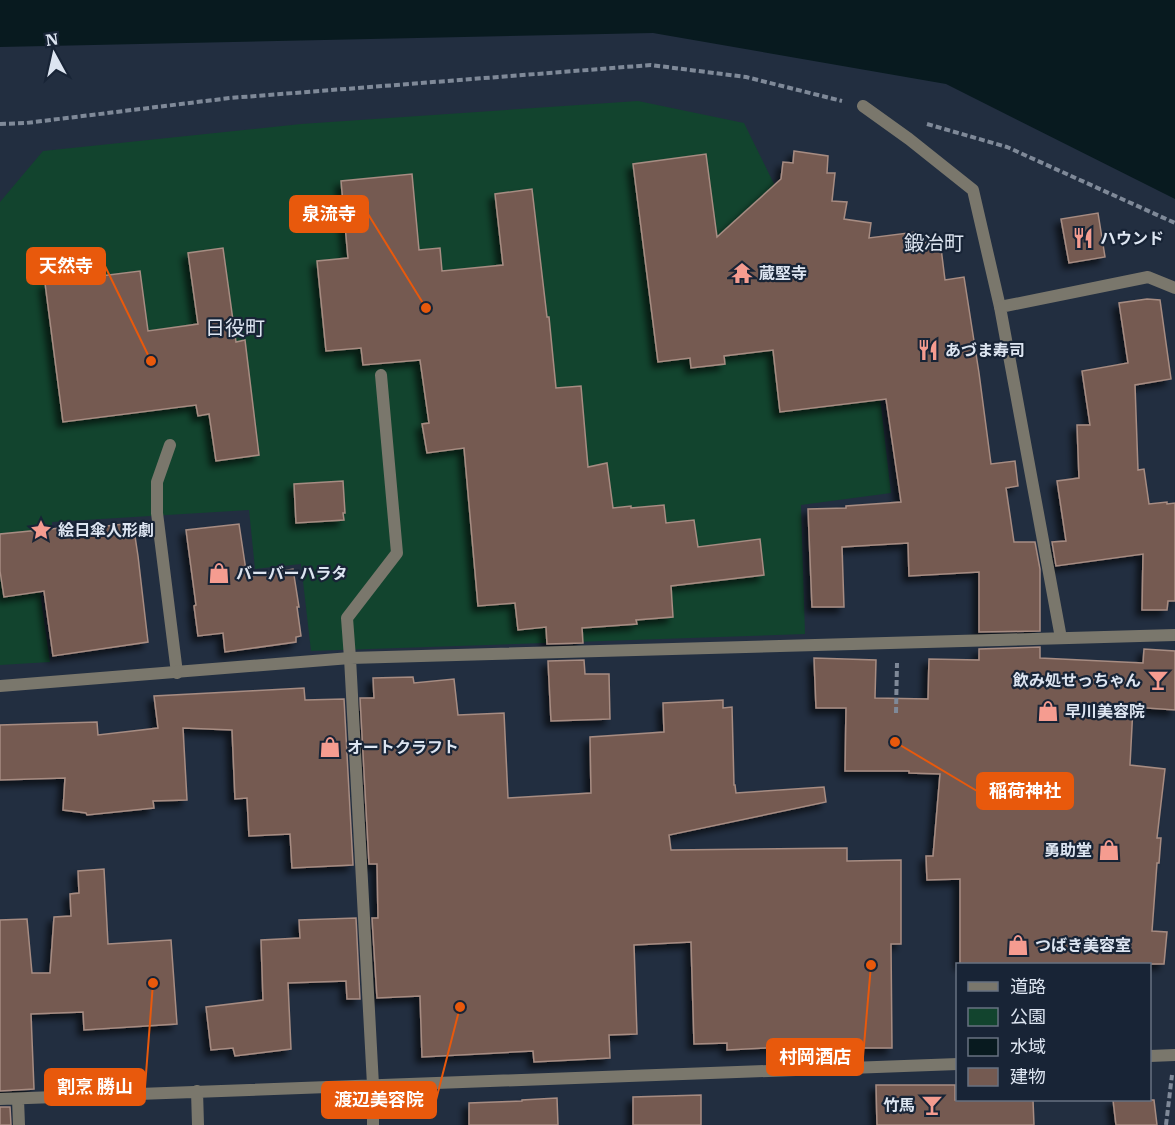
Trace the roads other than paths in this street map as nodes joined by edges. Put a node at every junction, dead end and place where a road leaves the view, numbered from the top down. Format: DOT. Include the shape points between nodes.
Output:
graph roads {
  1 [pos="863,106"];
  2 [pos="1175,288"];
  3 [pos="1000,307"];
  4 [pos="381,375"];
  5 [pos="170,445"];
  6 [pos="1175,635"];
  7 [pos="1061,638"];
  8 [pos="350,658"];
  9 [pos="177,673"];
  10 [pos="0,686"];
  11 [pos="1174,1055"];
  12 [pos="1151,1056"];
  13 [pos="956,1064"];
  14 [pos="373,1085"];
  15 [pos="197,1091"];
  16 [pos="0,1099"];
  17 [pos="18,1099"];
  18 [pos="18,1125"];
  19 [pos="198,1125"];
  20 [pos="373,1125"];
  1 -- 3 [label="street" via="973,190"];
  2 -- 3 [label="street" via="1148,277"];
  3 -- 7 [label="street"];
  4 -- 8 [label="street" via="397,553 346,618"];
  5 -- 9 [label="street" via="157,482 157,513"];
  6 -- 7 [label="street"];
  7 -- 8 [label="street"];
  8 -- 9 [label="street"];
  8 -- 14 [label="street"];
  9 -- 10 [label="street"];
  11 -- 12 [label="street"];
  13 -- 14 [label="street"];
  14 -- 15 [label="street"];
  14 -- 20 [label="street"];
  15 -- 17 [label="street"];
  15 -- 19 [label="street"];
  16 -- 17 [label="street"];
  17 -- 18 [label="street"];
}
